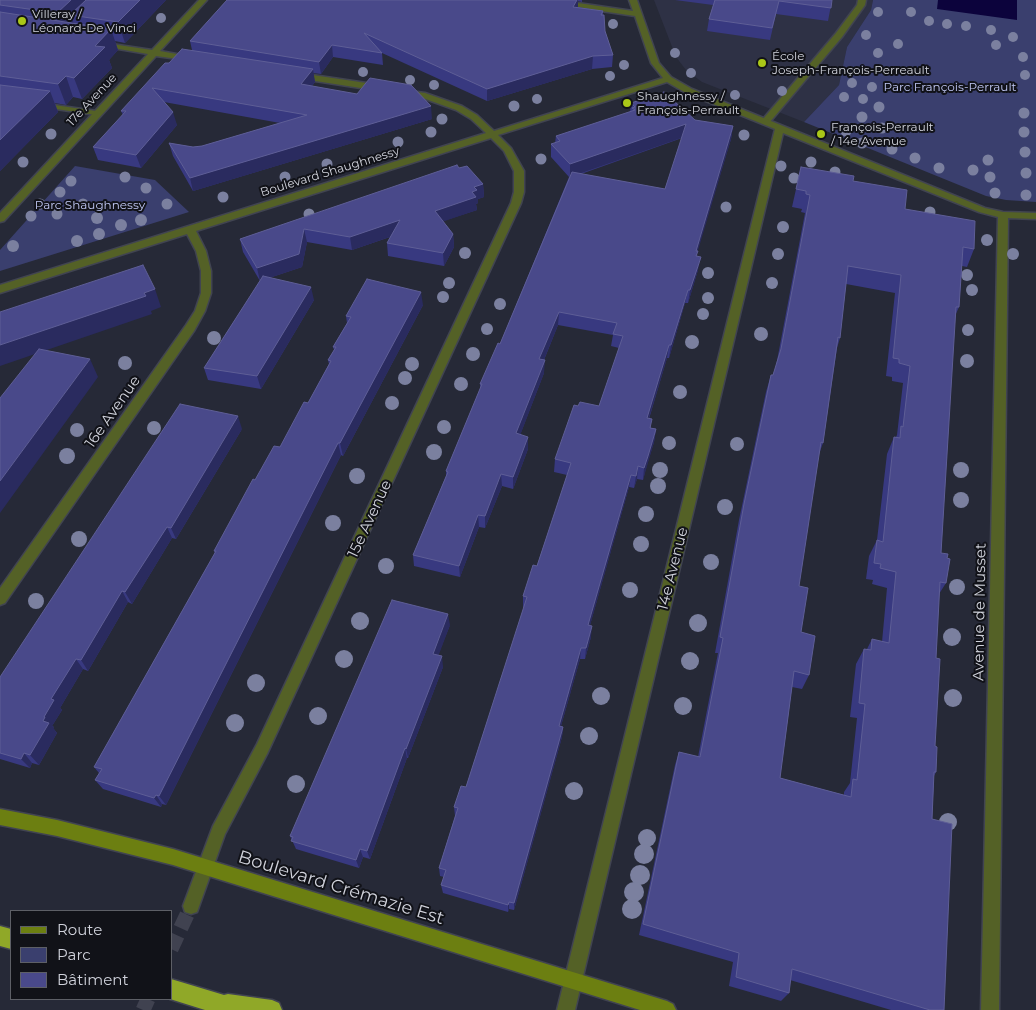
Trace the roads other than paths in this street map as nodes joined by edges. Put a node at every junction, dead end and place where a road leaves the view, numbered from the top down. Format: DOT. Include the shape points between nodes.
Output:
graph roads {
  1 [pos="203,0"];
  2 [pos="541,0"];
  3 [pos="633,0"];
  4 [pos="862,0"];
  5 [pos="638,14"];
  6 [pos="96,43"];
  7 [pos="153,53"];
  8 [pos="199,60"];
  9 [pos="286,74"];
  10 [pos="668,79"];
  11 [pos="30,104"];
  12 [pos="96,114"];
  13 [pos="766,121"];
  14 [pos="780,127"];
  15 [pos="492,134"];
  16 [pos="1003,215"];
  17 [pos="1036,216"];
  18 [pos="0,219"];
  19 [pos="190,229"];
  20 [pos="0,289"];
  21 [pos="0,599"];
  22 [pos="0,817"];
  23 [pos="206,867"];
  24 [pos="191,906"];
  25 [pos="573,981"];
  26 [pos="172,989"];
  27 [pos="209,1001"];
  28 [pos="238,1010"];
  29 [pos="272,1010"];
  30 [pos="566,1010"];
  31 [pos="667,1010"];
  32 [pos="990,1010"];
  1 -- 7 [label="street, 17e Avenue"];
  2 -- 5 [label="street"];
  3 -- 5 [label="street"];
  4 -- 13 [label="lane" via="839,35"];
  5 -- 10 [label="street" via="655,63"];
  6 -- 7 [label="street"];
  7 -- 8 [label="street"];
  7 -- 12 [label="street, 17e Avenue"];
  9 -- 15 [label="street, 15e Avenue" via="422,95 474,117"];
  10 -- 13 [label="street" via="689,91"];
  10 -- 15 [label="street, Boulevard Shaughnessy"];
  11 -- 12 [label="lane"];
  12 -- 18 [label="street, 17e Avenue"];
  13 -- 14 [label="street"];
  14 -- 16 [label="street" via="982,210"];
  14 -- 25 [label="street, 14e Avenue"];
  15 -- 19 [label="street, Boulevard Shaughnessy"];
  15 -- 23 [label="street, 15e Avenue" via="508,150 519,171 516,203 262,750 218,831"];
  16 -- 17 [label="street"];
  16 -- 32 [label="street, Avenue de Musset"];
  19 -- 20 [label="street, Boulevard Shaughnessy"];
  19 -- 21 [label="street, 16e Avenue" via="206,270 206,293 200,311"];
  22 -- 23 [label="main road, Boulevard Crémazie Est" via="57,828"];
  23 -- 24 [label="street, 15e Avenue"];
  23 -- 25 [label="main road, Boulevard Crémazie Est"];
  25 -- 30 [label="street, 14e Avenue"];
  25 -- 31 [label="main road, Boulevard Crémazie Est"];
  26 -- 27 [label="highway"];
  27 -- 28 [label="highway"];
  27 -- 29 [label="highway"];
}
